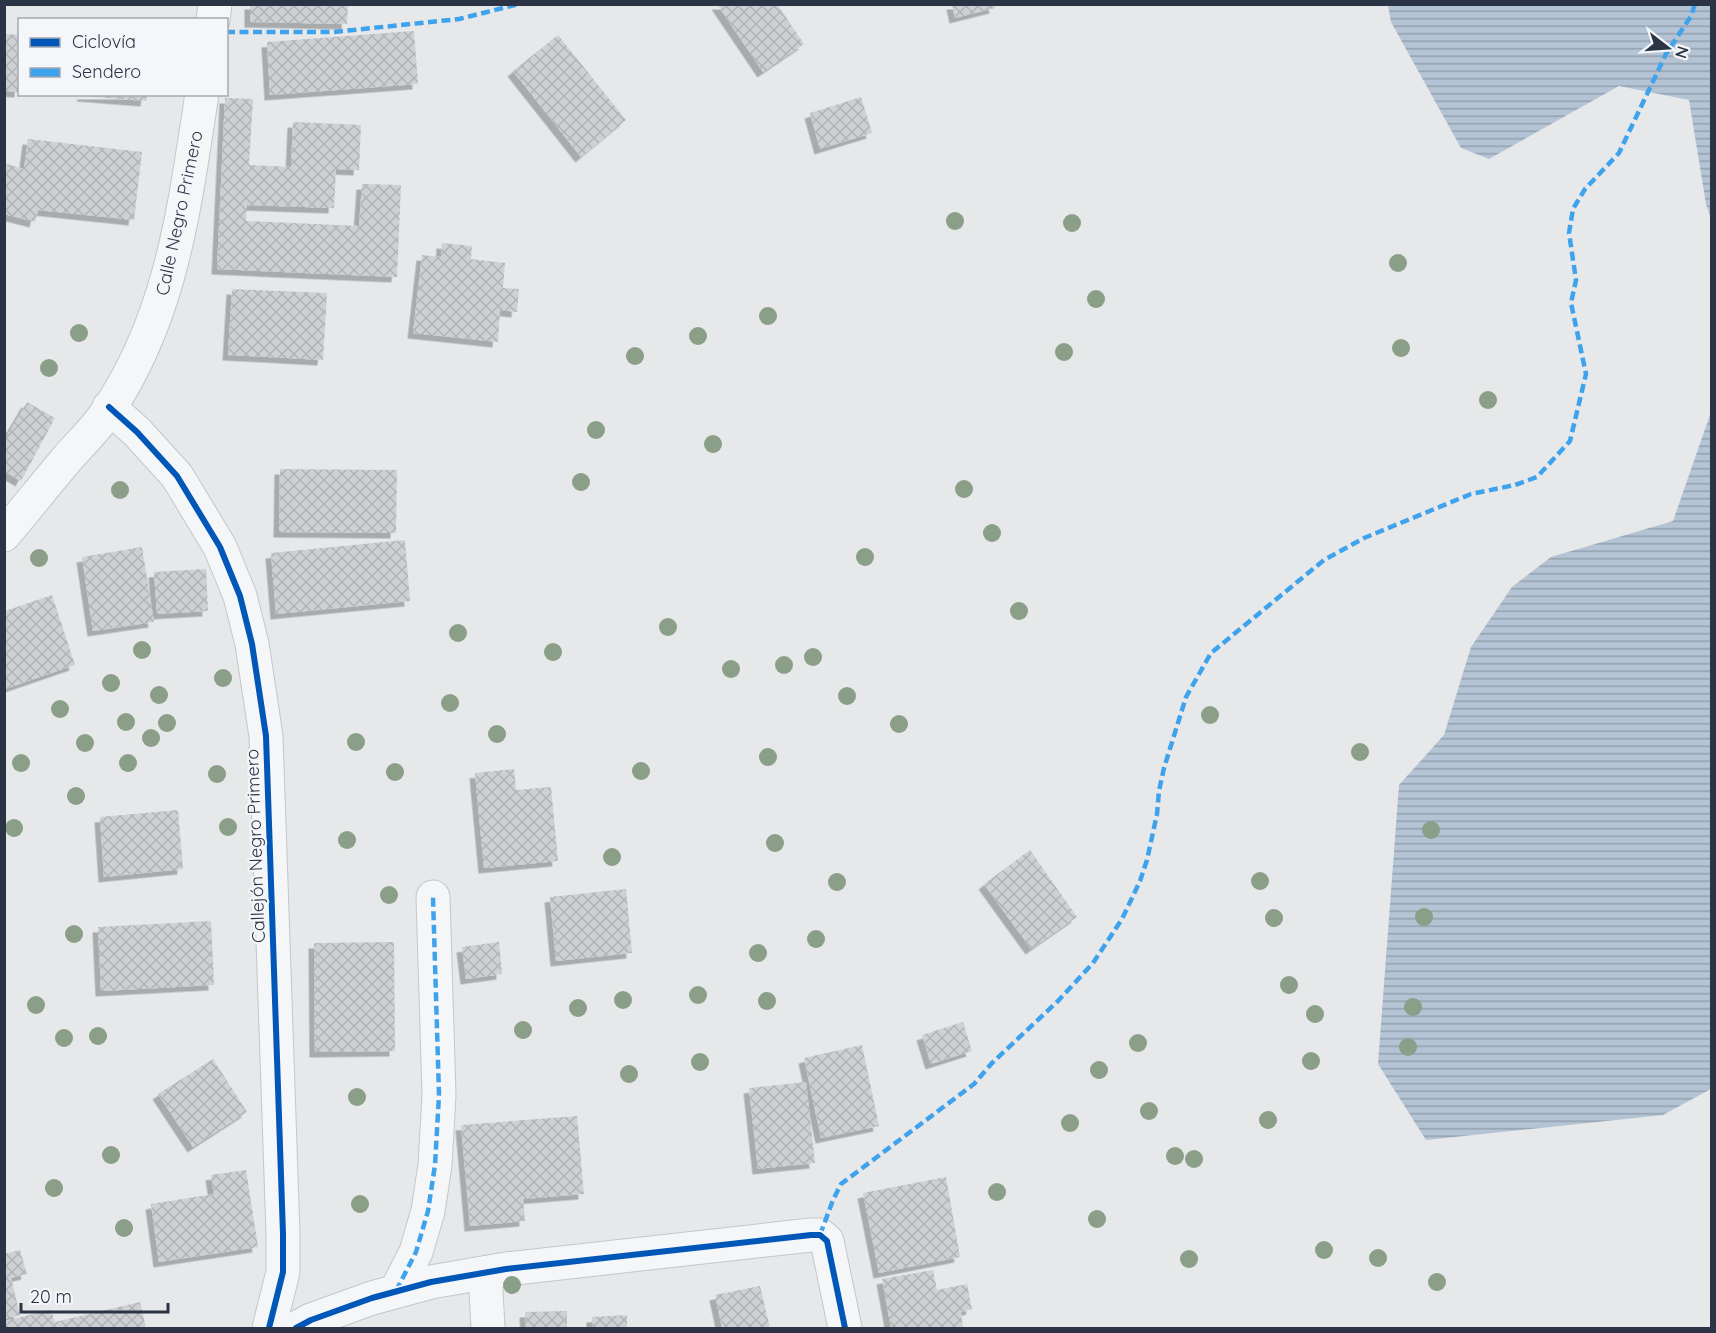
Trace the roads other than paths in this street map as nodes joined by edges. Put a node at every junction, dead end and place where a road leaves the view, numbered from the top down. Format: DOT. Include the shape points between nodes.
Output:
graph roads {
  1 [pos="202,96"];
  2 [pos="109,407"];
  3 [pos="4,535"];
  4 [pos="433,897"];
  5 [pos="485,1273"];
  6 [pos="396,1291"];
  7 [pos="268,1329"];
  8 [pos="296,1329"];
  9 [pos="488,1329"];
  10 [pos="845,1329"];
  1 -- 2 [label="street, Calle Negro Primero" via="186,199 157,316 133,369"];
  2 -- 3 [label="street, Calle Negro Primero"];
  2 -- 7 [label="street, Callejón Negro Primero" via="177,476 220,547 240,596 252,644 266,736 283,1234 283,1272"];
  4 -- 6 [label="street" via="439,1095 435,1165 419,1242"];
  5 -- 6 [label="street"];
  5 -- 9 [label="street"];
  5 -- 10 [label="street" via="820,1235 827,1240"];
  6 -- 8 [label="street" via="311,1320"];
}
